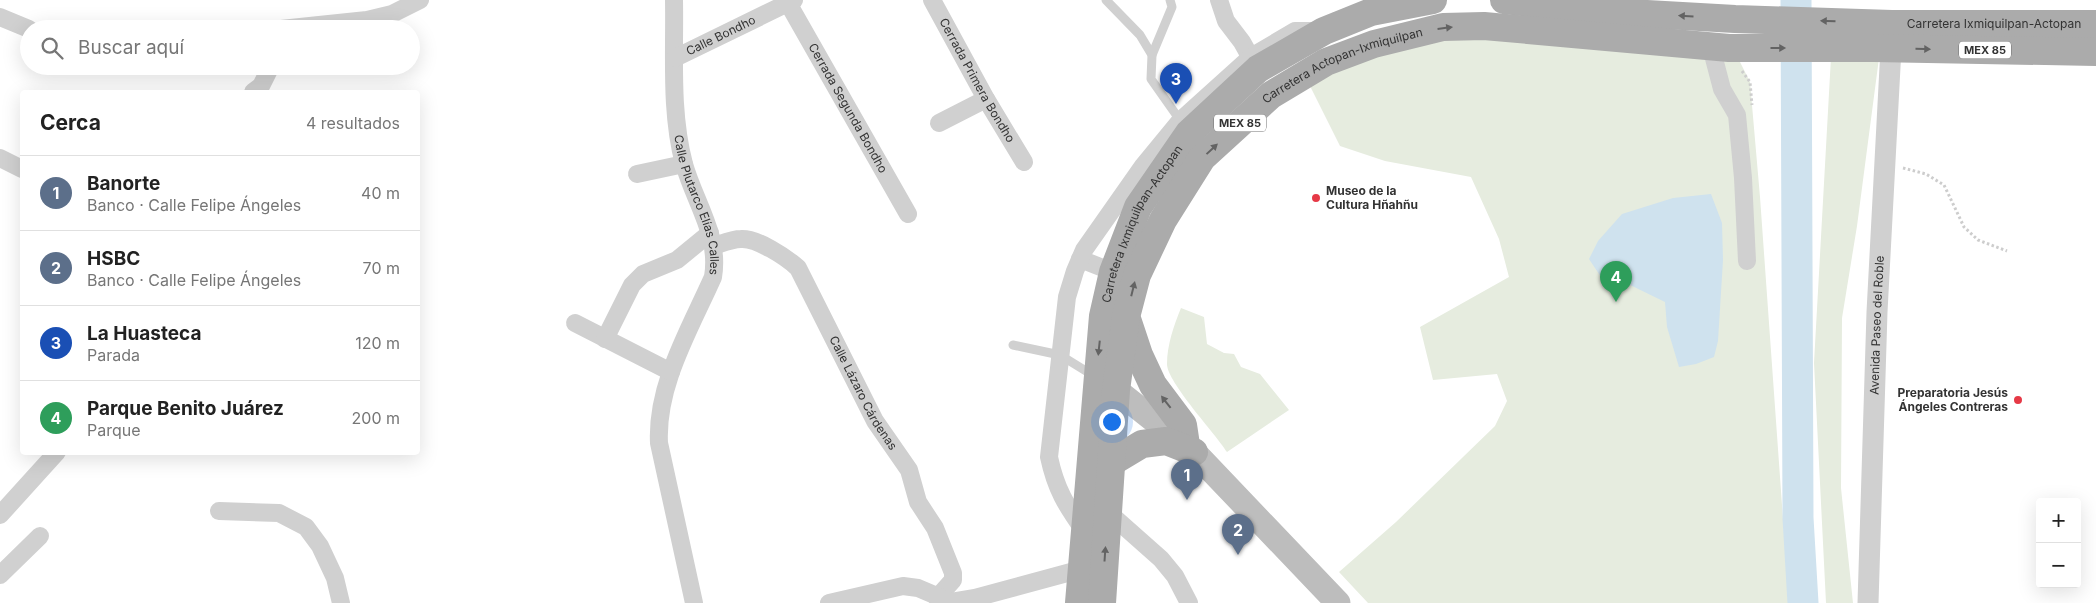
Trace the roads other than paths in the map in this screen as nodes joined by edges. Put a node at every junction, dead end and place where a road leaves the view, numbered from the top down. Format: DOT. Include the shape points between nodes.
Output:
graph roads {
  1 [pos="420,0"];
  2 [pos="674,0"];
  3 [pos="932,0"];
  4 [pos="1106,0"];
  5 [pos="1170,0"];
  6 [pos="1219,0"];
  7 [pos="1364,0"];
  8 [pos="1433,0"];
  9 [pos="791,1"];
  10 [pos="1515,1"];
  11 [pos="1570,3"];
  12 [pos="0,17"];
  13 [pos="367,20"];
  14 [pos="2096,24"];
  15 [pos="20,25"];
  16 [pos="1330,29"];
  17 [pos="1884,35"];
  18 [pos="1720,47"];
  19 [pos="2096,52"];
  20 [pos="1152,55"];
  21 [pos="675,58"];
  22 [pos="1254,63"];
  23 [pos="267,75"];
  24 [pos="256,90"];
  25 [pos="986,99"];
  26 [pos="939,123"];
  27 [pos="1184,127"];
  28 [pos="0,158"];
  29 [pos="1024,162"];
  30 [pos="684,164"];
  31 [pos="20,168"];
  32 [pos="637,174"];
  33 [pos="1136,192"];
  34 [pos="908,214"];
  35 [pos="712,240"];
  36 [pos="1080,259"];
  37 [pos="1747,261"];
  38 [pos="1113,272"];
  39 [pos="1126,317"];
  40 [pos="575,323"];
  41 [pos="605,340"];
  42 [pos="1012,345"];
  43 [pos="1060,355"];
  44 [pos="671,372"];
  45 [pos="1107,384"];
  46 [pos="1190,448"];
  47 [pos="54,455"];
  48 [pos="1112,462"];
  49 [pos="219,511"];
  50 [pos="1108,512"];
  51 [pos="0,515"];
  52 [pos="1085,532"];
  53 [pos="40,536"];
  54 [pos="1082,569"];
  55 [pos="0,575"];
  56 [pos="946,601"];
  57 [pos="341,603"];
  58 [pos="694,603"];
  59 [pos="829,603"];
  60 [pos="1079,603"];
  61 [pos="1102,603"];
  62 [pos="1189,603"];
  63 [pos="1338,603"];
  64 [pos="1868,603"];
  1 -- 13 [label="street" via="392,14"];
  2 -- 21 [label="street, Calle Plutarco Elías Calles"];
  3 -- 25 [label="street, Cerrada Primera Bondho"];
  4 -- 20 [label="lane" via="1140,35"];
  5 -- 20 [label="lane" via="1172,6"];
  6 -- 22 [label="street" via="1226,21"];
  7 -- 16 [label="street" via="1343,13"];
  8 -- 16 [label="main road, Carretera Ixmiquilpan-Actopan / MEX 85" via="1371,12"];
  9 -- 21 [label="street, Calle Bondho"];
  9 -- 34 [label="street, Cerrada Segunda Bondho"];
  10 -- 11 [label="main road, MEX 85"];
  17 -- 11 [label="main road, MEX 85, one-way" via="1735,19 1612,12"];
  12 -- 15 [label="street"];
  14 -- 17 [label="main road, Carretera Ixmiquilpan-Actopan / MEX 85"];
  16 -- 22 [label="main road, Carretera Ixmiquilpan-Actopan / MEX 85"];
  18 -- 17 [label="main road, MEX 85, one-way"];
  17 -- 19 [label="main road, MEX 85, one-way"];
  17 -- 64 [label="street, Avenida Paseo del Roble" via="1885,164"];
  18 -- 37 [label="street" via="1722,89 1737,116"];
  39 -- 18 [label="main road, Carretera Actopan-Ixmiquilpan / MEX 85, one-way" via="1137,275 1163,220 1202,158 1271,95 1326,62 1374,44 1443,27 1484,26"];
  20 -- 27 [label="lane" via="1151,80"];
  21 -- 30 [label="street, Calle Plutarco Elías Calles" via="674,107"];
  22 -- 27 [label="main road, Carretera Ixmiquilpan-Actopan / MEX 85"];
  23 -- 24 [label="street"];
  25 -- 26 [label="street"];
  25 -- 29 [label="street, Cerrada Primera Bondho"];
  27 -- 33 [label="main road, Carretera Ixmiquilpan-Actopan / MEX 85"];
  28 -- 31 [label="street"];
  30 -- 32 [label="street"];
  30 -- 35 [label="street, Calle Plutarco Elías Calles"];
  33 -- 36 [label="street" via="1084,250"];
  33 -- 38 [label="main road, Carretera Ixmiquilpan-Actopan / MEX 85" via="1138,207"];
  35 -- 41 [label="street" via="643,274 632,285"];
  35 -- 44 [label="street, Calle Plutarco Elías Calles" via="716,261 713,277"];
  35 -- 56 [label="street, Calle Lázaro Cárdenas" via="749,239 788,259 798,268 875,421 909,470 918,502 935,528 953,573"];
  36 -- 38 [label="street"];
  36 -- 43 [label="street" via="1067,297"];
  38 -- 45 [label="main road, Carretera Ixmiquilpan-Actopan / MEX 85, one-way" via="1103,316"];
  39 -- 45 [label="main road, Carretera Actopan-Ixmiquilpan / MEX 85"];
  46 -- 39 [label="main road, one-way" via="1183,425 1153,385"];
  40 -- 41 [label="street"];
  41 -- 44 [label="street"];
  42 -- 43 [label="lane"];
  43 -- 45 [label="lane"];
  43 -- 52 [label="street" via="1049,457 1060,494"];
  44 -- 58 [label="street, Calle Plutarco Elías Calles" via="658,421 659,443"];
  45 -- 46 [label="main road"];
  45 -- 48 [label="main road, Carretera Actopan-Ixmiquilpan / MEX 85"];
  45 -- 52 [label="main road, Carretera Ixmiquilpan-Actopan / MEX 85"];
  46 -- 48 [label="main road" via="1166,441 1142,444"];
  46 -- 63 [label="main road"];
  47 -- 51 [label="street"];
  48 -- 50 [label="main road, Carretera Actopan-Ixmiquilpan / MEX 85"];
  49 -- 57 [label="street" via="279,513 306,527 320,546"];
  61 -- 50 [label="main road, Carretera Actopan-Ixmiquilpan / MEX 85, one-way"];
  50 -- 62 [label="street" via="1161,559 1175,576"];
  52 -- 54 [label="main road, Carretera Ixmiquilpan-Actopan / MEX 85"];
  53 -- 55 [label="street"];
  54 -- 56 [label="street" via="975,598"];
  54 -- 60 [label="main road, Carretera Ixmiquilpan-Actopan / MEX 85"];
  56 -- 59 [label="street" via="918,588 903,586"];
}
